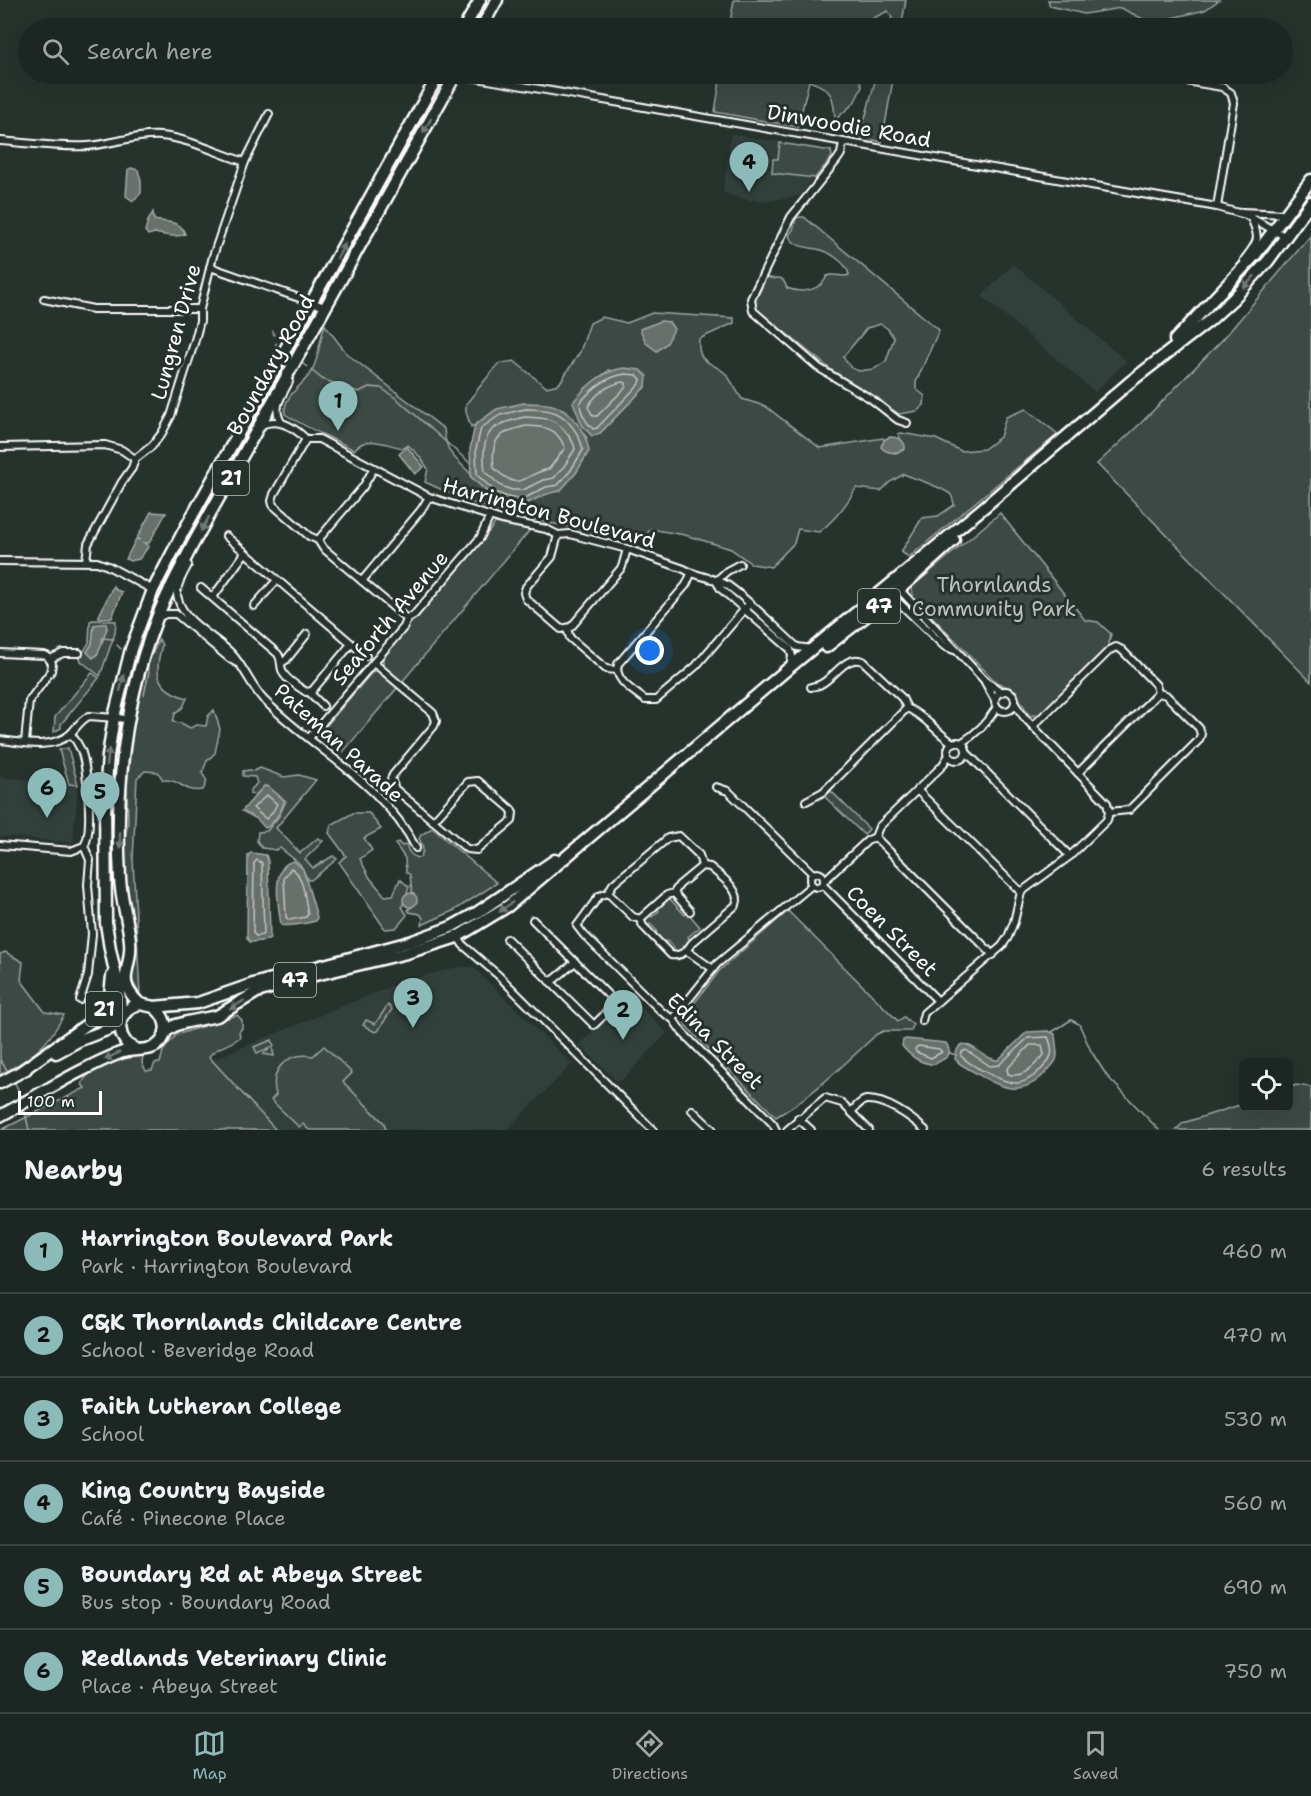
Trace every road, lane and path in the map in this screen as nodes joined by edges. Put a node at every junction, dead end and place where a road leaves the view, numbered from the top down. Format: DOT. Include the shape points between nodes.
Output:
graph roads {
  1 [pos="480,0"];
  2 [pos="497,0"];
  3 [pos="470,18"];
  4 [pos="487,18"];
  5 [pos="433,84"];
  6 [pos="449,84"];
  7 [pos="512,84"];
  8 [pos="1204,84"];
  9 [pos="269,114"];
  10 [pos="0,141"];
  11 [pos="843,142"];
  12 [pos="245,162"];
  13 [pos="1311,180"];
  14 [pos="1311,202"];
  15 [pos="1217,207"];
  16 [pos="1239,212"];
  17 [pos="1286,214"];
  18 [pos="1251,218"];
  19 [pos="1275,230"];
  20 [pos="1287,237"];
  21 [pos="210,267"];
  22 [pos="1230,284"];
  23 [pos="44,299"];
  24 [pos="312,302"];
  25 [pos="325,307"];
  26 [pos="200,309"];
  27 [pos="314,327"];
  28 [pos="1152,364"];
  29 [pos="281,422"];
  30 [pos="907,423"];
  31 [pos="259,426"];
  32 [pos="306,439"];
  33 [pos="0,447"];
  34 [pos="135,459"];
  35 [pos="374,468"];
  36 [pos="429,497"];
  37 [pos="490,516"];
  38 [pos="558,535"];
  39 [pos="226,536"];
  40 [pos="318,540"];
  41 [pos="193,544"];
  42 [pos="627,549"];
  43 [pos="245,553"];
  44 [pos="0,561"];
  45 [pos="86,561"];
  46 [pos="740,564"];
  47 [pos="691,574"];
  48 [pos="277,580"];
  49 [pos="362,581"];
  50 [pos="716,581"];
  51 [pos="201,588"];
  52 [pos="892,589"];
  53 [pos="153,590"];
  54 [pos="213,597"];
  55 [pos="254,606"];
  56 [pos="747,607"];
  57 [pos="157,618"];
  58 [pos="407,619"];
  59 [pos="567,629"];
  60 [pos="307,634"];
  61 [pos="351,644"];
  62 [pos="813,649"];
  63 [pos="0,653"];
  64 [pos="79,653"];
  65 [pos="366,656"];
  66 [pos="50,659"];
  67 [pos="238,663"];
  68 [pos="282,663"];
  69 [pos="374,663"];
  70 [pos="790,667"];
  71 [pos="616,670"];
  72 [pos="985,681"];
  73 [pos="811,687"];
  74 [pos="764,690"];
  75 [pos="309,692"];
  76 [pos="1002,692"];
  77 [pos="1158,693"];
  78 [pos="1015,704"];
  79 [pos="324,706"];
  80 [pos="1001,707"];
  81 [pos="907,708"];
  82 [pos="114,717"];
  83 [pos="1024,717"];
  84 [pos="128,719"];
  85 [pos="1033,726"];
  86 [pos="71,734"];
  87 [pos="309,738"];
  88 [pos="0,740"];
  89 [pos="25,742"];
  90 [pos="958,751"];
  91 [pos="1078,772"];
  92 [pos="716,787"];
  93 [pos="917,790"];
  94 [pos="806,801"];
  95 [pos="1109,812"];
  96 [pos="433,821"];
  97 [pos="875,837"];
  98 [pos="583,842"];
  99 [pos="0,845"];
  100 [pos="84,846"];
  101 [pos="416,848"];
  102 [pos="1070,856"];
  103 [pos="702,866"];
  104 [pos="837,868"];
  105 [pos="816,873"];
  106 [pos="824,883"];
  107 [pos="812,885"];
  108 [pos="1021,892"];
  109 [pos="608,893"];
  110 [pos="674,893"];
  111 [pos="690,911"];
  112 [pos="640,919"];
  113 [pos="533,920"];
  114 [pos="451,927"];
  115 [pos="457,937"];
  116 [pos="507,939"];
  117 [pos="687,951"];
  118 [pos="993,955"];
  119 [pos="111,958"];
  120 [pos="574,962"];
  121 [pos="713,969"];
  122 [pos="549,981"];
  123 [pos="80,1000"];
  124 [pos="938,1001"];
  125 [pos="140,1004"];
  126 [pos="154,1007"];
  127 [pos="122,1018"];
  128 [pos="674,1019"];
  129 [pos="922,1021"];
  130 [pos="165,1032"];
  131 [pos="66,1043"];
  132 [pos="136,1049"];
  133 [pos="0,1083"];
  134 [pos="692,1110"];
  135 [pos="851,1112"];
  136 [pos="0,1116"];
  137 [pos="798,1118"];
  138 [pos="922,1129"];
  139 [pos="653,1130"];
  140 [pos="712,1130"];
  141 [pos="776,1130"];
  142 [pos="786,1130"];
  143 [pos="811,1130"];
  144 [pos="869,1130"];
  1 -- 3 [label="highway"];
  2 -- 4 [label="highway"];
  24 -- 5 [label="highway, Boundary Road / 21, one-way"];
  6 -- 25 [label="highway, Boundary Road / 21, one-way"];
  7 -- 11 [label="street, Dinwoodie Road"];
  8 -- 15 [label="street" via="1222,87 1231,93 1234,103"];
  9 -- 12 [label="street, Lungren Drive"];
  10 -- 12 [label="street" via="84,146 163,136"];
  11 -- 15 [label="street, Dinwoodie Road"];
  11 -- 30 [label="street" via="837,160 791,217 751,305 753,311 819,368"];
  12 -- 21 [label="street, Lungren Drive"];
  13 -- 17 [label="highway, 47"];
  14 -- 20 [label="highway, 47"];
  15 -- 16 [label="street, Dinwoodie Road"];
  16 -- 17 [label="street, Dinwoodie Road"];
  16 -- 18 [label="street, Dinwoodie Road"];
  17 -- 19 [label="highway, 47"];
  18 -- 19 [label="street, Dinwoodie Road"];
  18 -- 22 [label="street" via="1258,233 1256,244"];
  19 -- 20 [label="street, Dinwoodie Road"];
  19 -- 22 [label="highway, 47"];
  20 -- 28 [label="highway, 47, one-way" via="1225,306"];
  21 -- 24 [label="street"];
  21 -- 26 [label="street, Lungren Drive"];
  22 -- 28 [label="highway, 47"];
  23 -- 26 [label="street" via="104,309"];
  24 -- 25 [label="street"];
  24 -- 53 [label="highway, Boundary Road / 21"];
  25 -- 27 [label="highway, Boundary Road / 21"];
  26 -- 34 [label="street, Lungren Drive" via="195,340 171,416 152,446"];
  27 -- 29 [label="street" via="276,408"];
  27 -- 31 [label="highway, Boundary Road / 21"];
  28 -- 52 [label="highway, 47" via="983,508 942,552"];
  29 -- 31 [label="street"];
  29 -- 32 [label="street, Harrington Boulevard"];
  31 -- 41 [label="highway, Boundary Road / 21, one-way"];
  32 -- 35 [label="street, Harrington Boulevard" via="320,440"];
  32 -- 40 [label="street" via="272,501"];
  33 -- 34 [label="street" via="105,445"];
  34 -- 45 [label="street, Lungren Drive" via="88,544"];
  35 -- 36 [label="street, Harrington Boulevard"];
  35 -- 40 [label="street"];
  36 -- 37 [label="street, Harrington Boulevard"];
  36 -- 49 [label="street"];
  37 -- 38 [label="street, Harrington Boulevard"];
  37 -- 58 [label="street, Seaforth Avenue" via="480,538"];
  38 -- 42 [label="street, Harrington Boulevard" via="570,534"];
  38 -- 59 [label="street" via="552,557 524,593 561,629"];
  39 -- 43 [label="street"];
  40 -- 49 [label="street"];
  41 -- 57 [label="highway, Boundary Road / 21"];
  41 -- 67 [label="street, Pateman Parade" via="177,589 178,600 186,616"];
  42 -- 47 [label="street, Harrington Boulevard"];
  42 -- 59 [label="street" via="622,567"];
  43 -- 48 [label="street"];
  43 -- 54 [label="street"];
  44 -- 45 [label="street"];
  45 -- 53 [label="street" via="108,566"];
  46 -- 50 [label="street"];
  47 -- 50 [label="street, Harrington Boulevard"];
  47 -- 71 [label="street"];
  48 -- 55 [label="street"];
  48 -- 61 [label="street"];
  49 -- 58 [label="street"];
  50 -- 56 [label="street"];
  51 -- 54 [label="street"];
  52 -- 62 [label="highway, 47"];
  52 -- 72 [label="street" via="950,642 954,651"];
  52 -- 74 [label="highway, 47" via="853,627"];
  82 -- 53 [label="highway, Boundary Road / 21, one-way" via="131,650"];
  54 -- 68 [label="street" via="279,654"];
  56 -- 62 [label="street" via="797,647"];
  56 -- 70 [label="street" via="789,649"];
  56 -- 71 [label="street" via="696,666 656,700 645,700 618,677"];
  57 -- 67 [label="street, Pateman Parade" via="176,614"];
  57 -- 84 [label="highway, Boundary Road / 21"];
  58 -- 69 [label="street, Seaforth Avenue"];
  59 -- 71 [label="street" via="570,638 606,669"];
  60 -- 68 [label="street"];
  61 -- 65 [label="street"];
  61 -- 75 [label="street"];
  62 -- 70 [label="highway, 47"];
  63 -- 66 [label="street" via="41,654"];
  64 -- 66 [label="street" via="63,653"];
  66 -- 89 [label="street" via="51,671 29,701"];
  67 -- 87 [label="street, Pateman Parade" via="262,697"];
  68 -- 75 [label="street" via="285,675"];
  69 -- 87 [label="street, Seaforth Avenue"];
  69 -- 96 [label="street" via="435,717 434,726 391,779 395,789"];
  70 -- 74 [label="highway, 47"];
  72 -- 76 [label="street"];
  72 -- 80 [label="street"];
  73 -- 81 [label="street" via="821,684 852,659 858,659 902,698"];
  74 -- 98 [label="highway, 47"];
  75 -- 79 [label="street"];
  76 -- 78 [label="street" via="1010,693"];
  76 -- 80 [label="street" via="997,695"];
  77 -- 85 [label="street" via="1156,685 1122,650 1113,648"];
  77 -- 91 [label="street"];
  77 -- 95 [label="street" via="1166,695 1202,734 1129,810"];
  78 -- 80 [label="street"];
  78 -- 83 [label="street"];
  80 -- 83 [label="street"];
  80 -- 90 [label="street"];
  81 -- 90 [label="street"];
  81 -- 94 [label="street" via="823,792"];
  82 -- 84 [label="street"];
  82 -- 86 [label="street" via="88,716"];
  119 -- 82 [label="highway, Boundary Road / 21, one-way" via="106,923 105,796"];
  83 -- 85 [label="street"];
  84 -- 125 [label="highway, Boundary Road / 21, one-way" via="120,794 120,879 131,944 125,973 127,987"];
  85 -- 91 [label="street"];
  86 -- 89 [label="street" via="52,743"];
  86 -- 100 [label="street" via="80,748 86,772 89,835"];
  87 -- 101 [label="street, Pateman Parade" via="387,806"];
  88 -- 89 [label="street"];
  90 -- 93 [label="street"];
  90 -- 102 [label="street" via="975,760"];
  91 -- 95 [label="street" via="1107,803"];
  92 -- 105 [label="street" via="728,791"];
  93 -- 97 [label="street" via="879,827"];
  93 -- 108 [label="street"];
  95 -- 102 [label="street" via="1107,820"];
  96 -- 96 [label="street" via="472,851 512,821 513,813 473,780"];
  97 -- 104 [label="street"];
  97 -- 118 [label="street"];
  98 -- 114 [label="highway, 47"];
  98 -- 115 [label="highway, 47, one-way" via="508,906"];
  99 -- 100 [label="street" via="71,851"];
  100 -- 123 [label="street" via="90,860 92,934 88,975"];
  102 -- 108 [label="street"];
  103 -- 109 [label="street" via="699,855 679,836 674,836 613,884"];
  103 -- 110 [label="street"];
  103 -- 117 [label="street" via="710,867 736,892 738,899"];
  104 -- 105 [label="street"];
  104 -- 106 [label="street"];
  105 -- 106 [label="street" via="823,875"];
  105 -- 107 [label="street" via="810,878"];
  106 -- 107 [label="street"];
  106 -- 124 [label="street, Coen Street"];
  107 -- 121 [label="street"];
  108 -- 118 [label="street" via="1008,937"];
  109 -- 112 [label="street"];
  109 -- 128 [label="street, Edina Street" via="599,896 577,926 654,1004"];
  110 -- 111 [label="street"];
  110 -- 112 [label="street"];
  112 -- 117 [label="street" via="671,955"];
  113 -- 120 [label="street"];
  114 -- 115 [label="street"];
  114 -- 126 [label="highway, 47" via="198,1003"];
  115 -- 130 [label="highway, 47, one-way" via="257,992 217,1016 176,1025"];
  115 -- 139 [label="street"];
  116 -- 122 [label="street"];
  117 -- 121 [label="street"];
  118 -- 124 [label="street"];
  119 -- 127 [label="highway, Boundary Road / 21"];
  119 -- 131 [label="highway, 21" via="113,983 106,1006"];
  120 -- 122 [label="street"];
  120 -- 122 [label="street" via="616,1003 594,1025"];
  121 -- 128 [label="street"];
  124 -- 129 [label="street" via="924,1013"];
  125 -- 126 [label="highway, 21"];
  125 -- 127 [label="highway"];
  126 -- 130 [label="highway" via="165,1022"];
  127 -- 131 [label="highway, 21" via="102,1033"];
  127 -- 132 [label="highway, 21" via="122,1036"];
  128 -- 141 [label="street, Edina Street"];
  130 -- 132 [label="highway, 21" via="155,1047"];
  131 -- 133 [label="highway, 21"];
  132 -- 136 [label="highway, 21, one-way" via="89,1068"];
  134 -- 140 [label="street"];
  135 -- 137 [label="street" via="842,1103 825,1098"];
  135 -- 138 [label="street" via="867,1100 908,1114"];
  135 -- 144 [label="street"];
  137 -- 142 [label="street"];
  137 -- 143 [label="street"];
}
